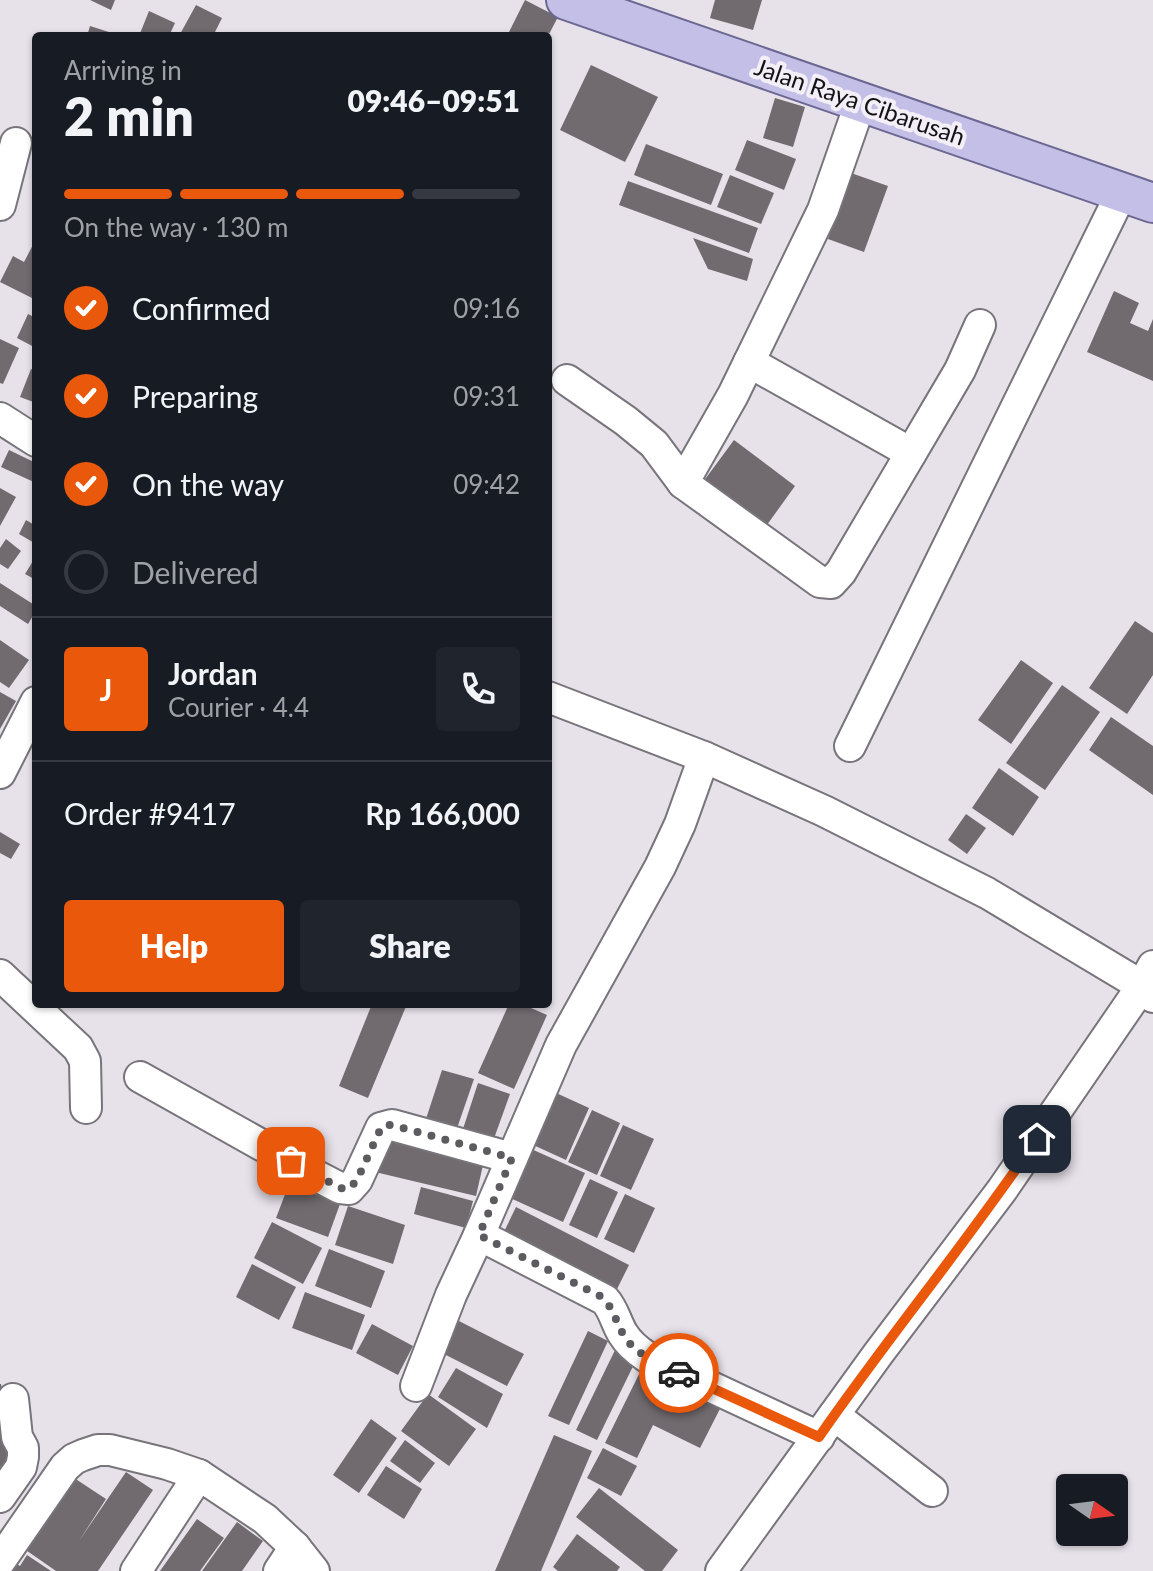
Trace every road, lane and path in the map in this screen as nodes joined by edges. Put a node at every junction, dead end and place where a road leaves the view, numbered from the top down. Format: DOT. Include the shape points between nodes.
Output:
graph roads {
  1 [pos="566,0"];
  2 [pos="594,0"];
  3 [pos="861,101"];
  4 [pos="16,143"];
  5 [pos="1146,197"];
  6 [pos="0,205"];
  7 [pos="980,325"];
  8 [pos="749,362"];
  9 [pos="567,380"];
  10 [pos="0,418"];
  11 [pos="32,438"];
  12 [pos="911,453"];
  13 [pos="683,483"];
  14 [pos="552,699"];
  15 [pos="32,710"];
  16 [pos="850,746"];
  17 [pos="704,757"];
  18 [pos="0,773"];
  19 [pos="0,975"];
  20 [pos="1149,983"];
  21 [pos="32,1005"];
  22 [pos="35,1008"];
  23 [pos="140,1077"];
  24 [pos="86,1108"];
  25 [pos="512,1158"];
  26 [pos="479,1235"];
  27 [pos="416,1386"];
  28 [pos="13,1399"];
  29 [pos="827,1426"];
  30 [pos="23,1448"];
  31 [pos="70,1463"];
  32 [pos="199,1475"];
  33 [pos="932,1491"];
  34 [pos="0,1497"];
  35 [pos="287,1559"];
  36 [pos="0,1561"];
  37 [pos="136,1571"];
  38 [pos="314,1571"];
  39 [pos="721,1571"];
  1 -- 3 [label="main road, Jalan Raya Cibarusah"];
  2 -- 5 [label="main road, Jalan Raya Cibarusah"];
  3 -- 5 [label="main road, Jalan Raya Cibarusah"];
  3 -- 8 [label="street" via="823,210"];
  4 -- 6 [label="street"];
  5 -- 16 [label="street"];
  7 -- 12 [label="street"];
  8 -- 12 [label="street"];
  8 -- 13 [label="street"];
  9 -- 13 [label="street" via="654,444"];
  10 -- 11 [label="street"];
  12 -- 13 [label="street" via="831,583 820,582"];
  14 -- 17 [label="street"];
  15 -- 18 [label="street"];
  17 -- 20 [label="street" via="987,893"];
  17 -- 25 [label="street" via="660,867 561,1045"];
  19 -- 21 [label="street"];
  20 -- 29 [label="street"];
  22 -- 24 [label="street" via="82,1055"];
  23 -- 25 [label="street" via="343,1189 357,1180 385,1125"];
  25 -- 26 [label="street"];
  26 -- 27 [label="street"];
  26 -- 29 [label="street" via="605,1300 624,1336 647,1357"];
  28 -- 30 [label="street"];
  29 -- 33 [label="street"];
  29 -- 39 [label="street"];
  30 -- 31 [label="street"];
  30 -- 34 [label="street" via="21,1467"];
  31 -- 32 [label="street" via="110,1450"];
  31 -- 36 [label="street"];
  32 -- 35 [label="street" via="265,1519"];
  32 -- 37 [label="street"];
  35 -- 38 [label="street"];
}
